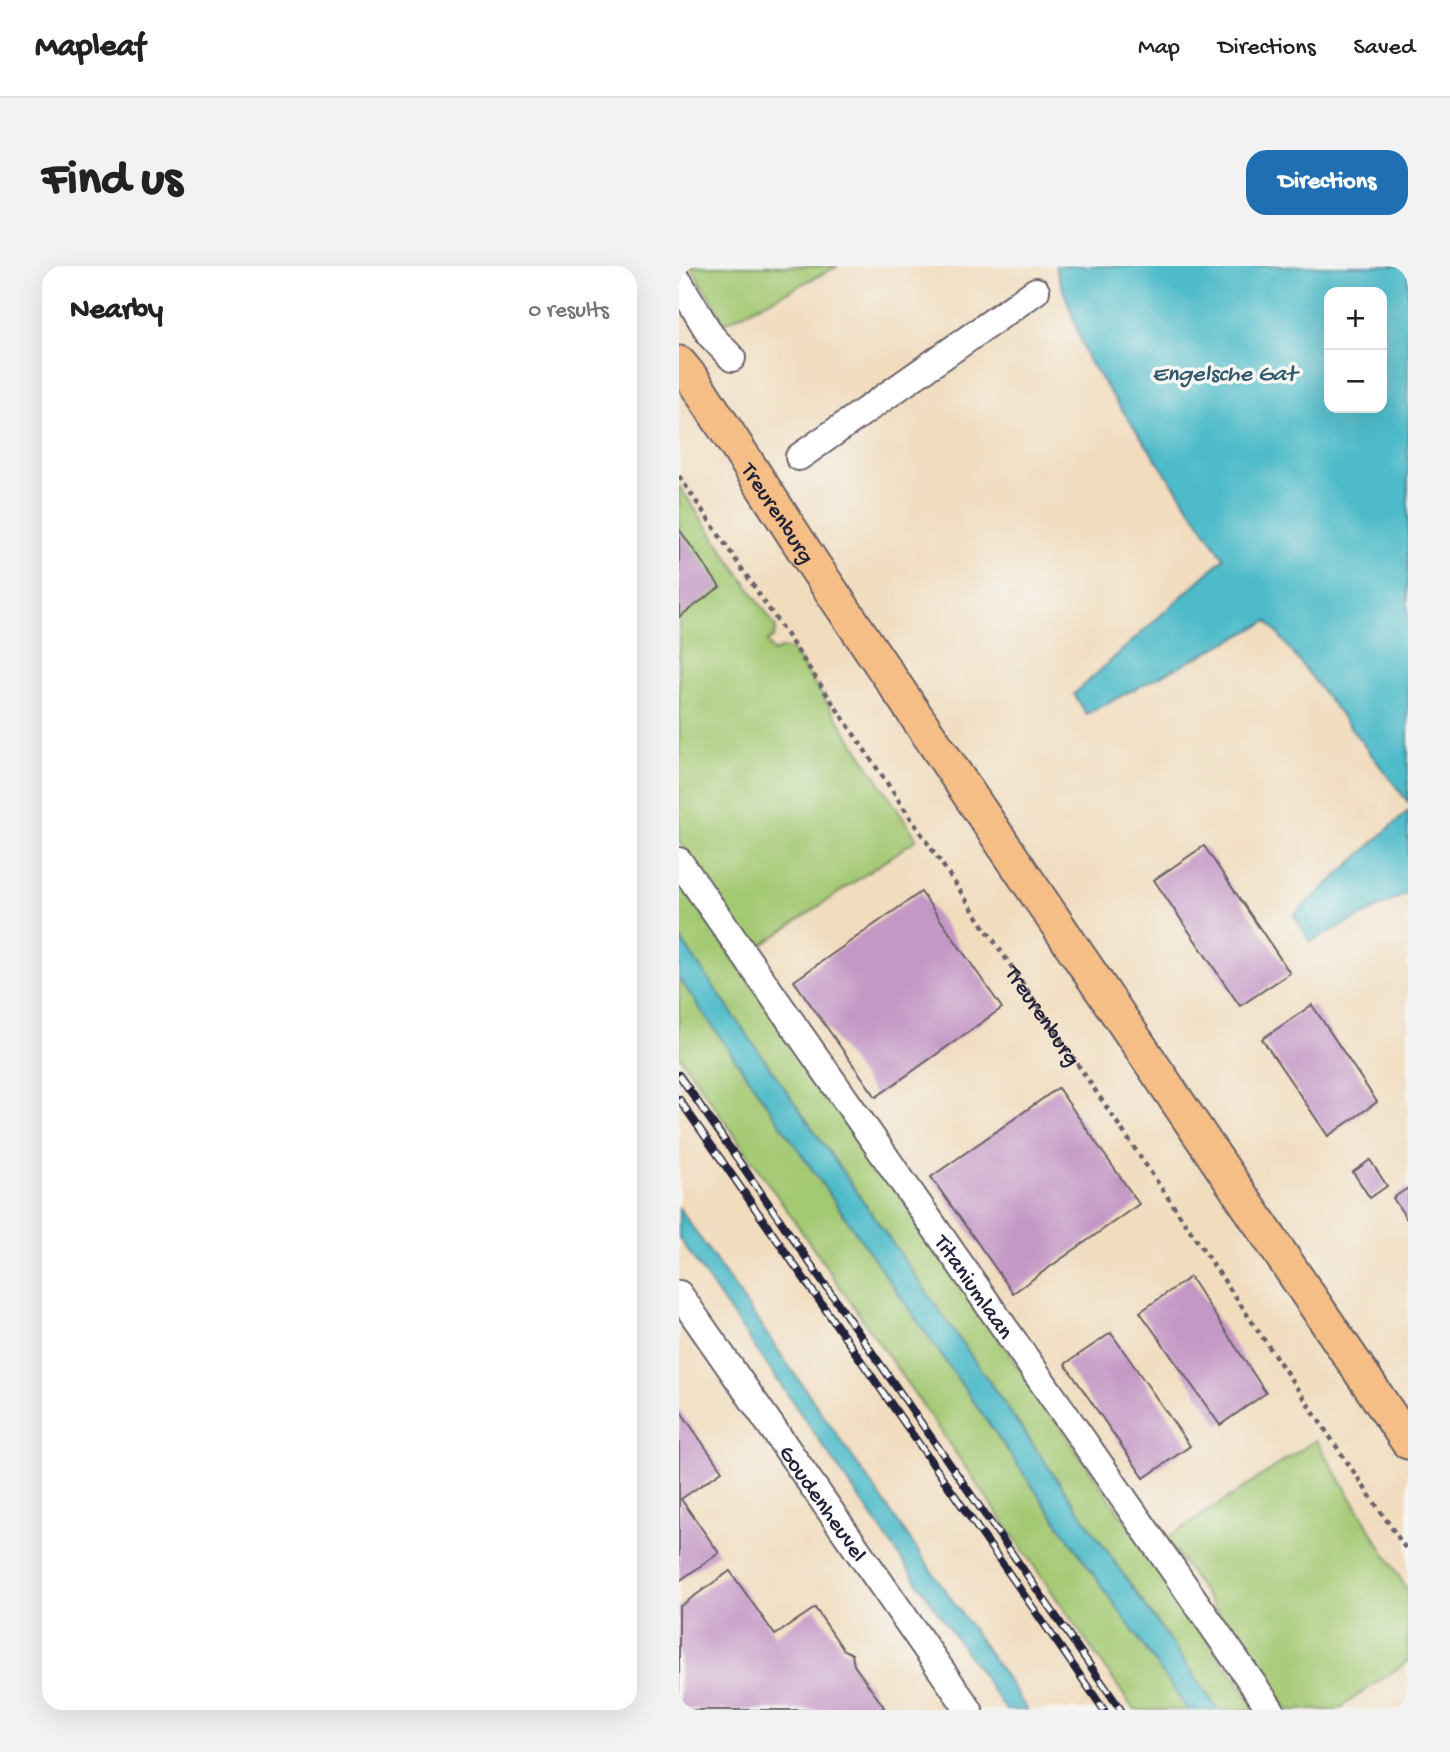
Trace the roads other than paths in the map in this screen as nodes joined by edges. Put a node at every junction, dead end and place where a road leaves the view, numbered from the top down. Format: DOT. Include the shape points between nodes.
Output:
graph roads {
  1 [pos="679,282"];
  2 [pos="1036,291"];
  3 [pos="679,347"];
  4 [pos="732,358"];
  5 [pos="687,372"];
  6 [pos="799,457"];
  7 [pos="679,861"];
  8 [pos="679,1294"];
  9 [pos="1408,1442"];
  10 [pos="969,1710"];
  11 [pos="1271,1710"];
  1 -- 4 [label="street" via="711,336"];
  2 -- 6 [label="street"];
  3 -- 5 [label="main road, Treurenburg"];
  5 -- 9 [label="main road, Treurenburg"];
  7 -- 11 [label="street, Titaniumlaan"];
  8 -- 10 [label="street, Goudenheuvel"];
}
